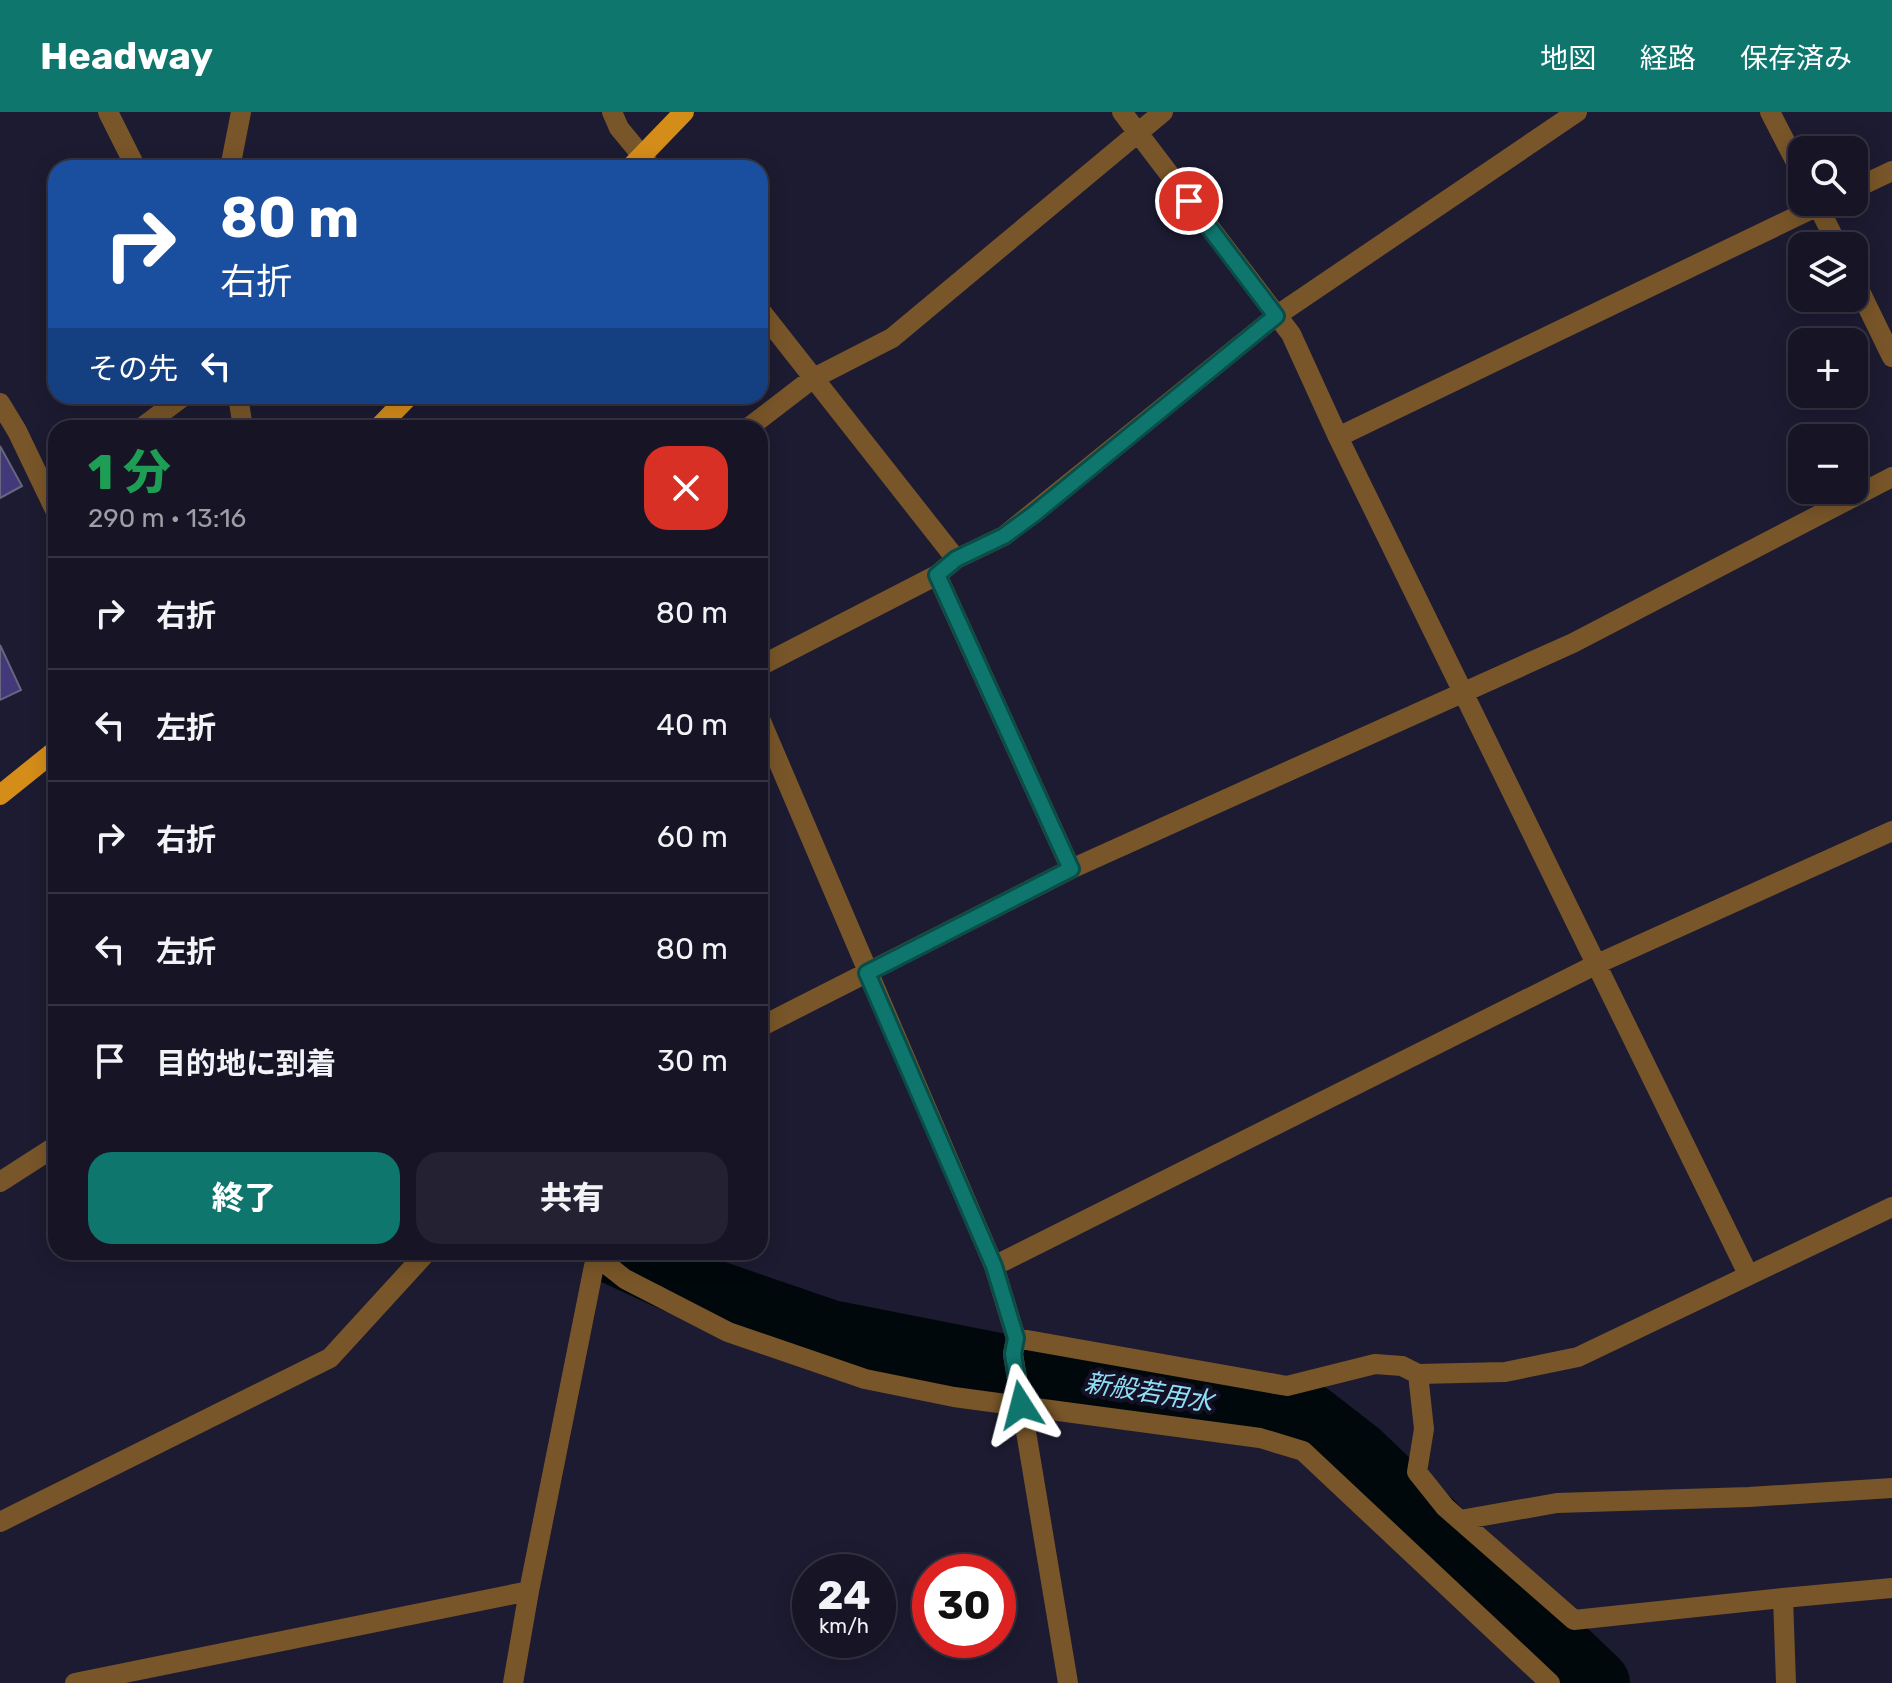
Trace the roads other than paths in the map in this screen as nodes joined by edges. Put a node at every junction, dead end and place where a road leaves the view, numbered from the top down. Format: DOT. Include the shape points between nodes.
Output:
graph roads {
  1 [pos="108,112"];
  2 [pos="241,112"];
  3 [pos="612,112"];
  4 [pos="684,112"];
  5 [pos="1122,112"];
  6 [pos="1163,112"];
  7 [pos="1577,112"];
  8 [pos="1770,112"];
  9 [pos="1136,132"];
  10 [pos="1788,147"];
  11 [pos="132,160"];
  12 [pos="232,160"];
  13 [pos="639,160"];
  14 [pos="644,160"];
  15 [pos="1892,171"];
  16 [pos="1868,182"];
  17 [pos="1793,216"];
  18 [pos="1868,308"];
  19 [pos="1276,316"];
  20 [pos="768,321"];
  21 [pos="1892,357"];
  22 [pos="812,379"];
  23 [pos="0,403"];
  24 [pos="173,404"];
  25 [pos="401,404"];
  26 [pos="152,420"];
  27 [pos="386,420"];
  28 [pos="758,420"];
  29 [pos="1338,437"];
  30 [pos="1892,477"];
  31 [pos="48,490"];
  32 [pos="956,559"];
  33 [pos="937,575"];
  34 [pos="768,662"];
  35 [pos="1466,694"];
  36 [pos="768,738"];
  37 [pos="48,756"];
  38 [pos="0,795"];
  39 [pos="1892,831"];
  40 [pos="1071,869"];
  41 [pos="1597,964"];
  42 [pos="867,973"];
  43 [pos="768,1023"];
  44 [pos="48,1151"];
  45 [pos="0,1182"];
  46 [pos="1892,1207"];
  47 [pos="420,1260"];
  48 [pos="593,1260"];
  49 [pos="601,1260"];
  50 [pos="994,1266"];
  51 [pos="1748,1274"];
  52 [pos="1014,1346"];
  53 [pos="1418,1374"];
  54 [pos="1021,1405"];
  55 [pos="1892,1488"];
  56 [pos="1460,1520"];
  57 [pos="0,1522"];
  58 [pos="1892,1588"];
  59 [pos="529,1591"];
  60 [pos="1783,1598"];
  61 [pos="75,1683"];
  62 [pos="513,1683"];
  63 [pos="1068,1683"];
  64 [pos="1550,1683"];
  65 [pos="1786,1683"];
  1 -- 11 [label="street"];
  2 -- 12 [label="street"];
  3 -- 13 [label="street"];
  4 -- 14 [label="main road"];
  5 -- 9 [label="street"];
  6 -- 9 [label="street"];
  7 -- 19 [label="street"];
  8 -- 10 [label="street"];
  9 -- 19 [label="street"];
  9 -- 22 [label="street" via="892,338"];
  15 -- 16 [label="street"];
  17 -- 29 [label="street"];
  18 -- 21 [label="street"];
  19 -- 29 [label="street" via="1291,334"];
  19 -- 32 [label="street" via="1034,514 1004,536"];
  20 -- 22 [label="street"];
  22 -- 28 [label="street"];
  22 -- 32 [label="street"];
  23 -- 31 [label="street"];
  24 -- 26 [label="street"];
  25 -- 27 [label="main road"];
  29 -- 35 [label="street"];
  30 -- 35 [label="street"];
  32 -- 33 [label="street"];
  33 -- 34 [label="street"];
  33 -- 40 [label="street"];
  35 -- 40 [label="street"];
  35 -- 41 [label="street"];
  36 -- 42 [label="street"];
  37 -- 38 [label="main road"];
  39 -- 41 [label="street"];
  40 -- 42 [label="street"];
  41 -- 50 [label="street"];
  41 -- 51 [label="street"];
  42 -- 43 [label="street"];
  42 -- 50 [label="street"];
  44 -- 45 [label="street"];
  46 -- 51 [label="street"];
  47 -- 57 [label="street" via="330,1358"];
  48 -- 59 [label="street"];
  49 -- 54 [label="street" via="625,1279 741,1337 865,1379"];
  50 -- 52 [label="street"];
  51 -- 53 [label="street" via="1578,1357 1505,1372"];
  52 -- 53 [label="street" via="1287,1386 1375,1364 1402,1366"];
  52 -- 54 [label="street"];
  53 -- 56 [label="street" via="1424,1429 1417,1472"];
  54 -- 63 [label="street"];
  54 -- 64 [label="street" via="1260,1438 1303,1451"];
  55 -- 56 [label="street" via="1557,1503"];
  56 -- 60 [label="street" via="1574,1620"];
  58 -- 60 [label="street"];
  59 -- 61 [label="street"];
  59 -- 62 [label="street"];
  60 -- 65 [label="street"];
}
